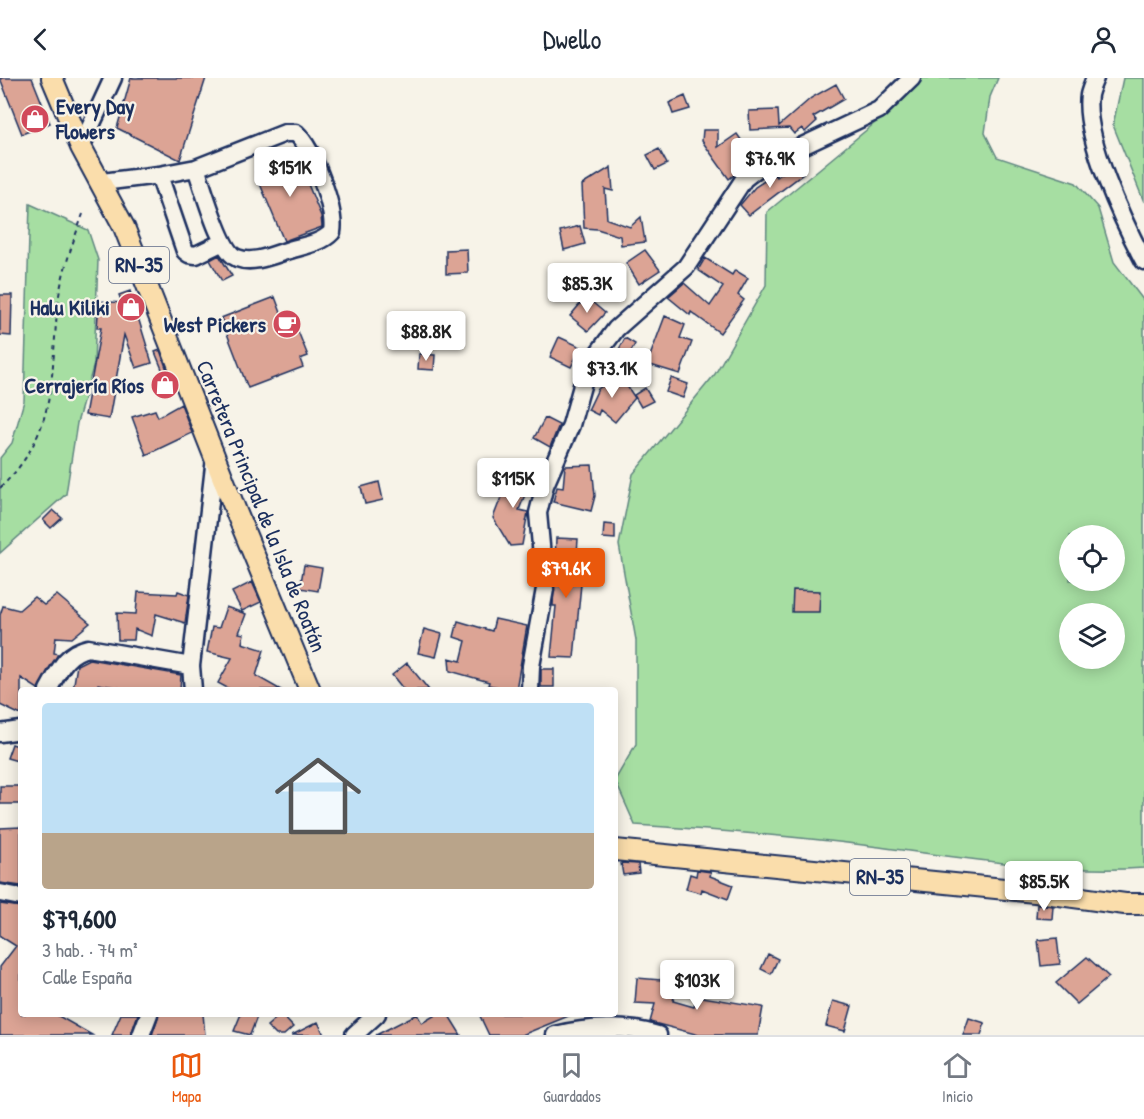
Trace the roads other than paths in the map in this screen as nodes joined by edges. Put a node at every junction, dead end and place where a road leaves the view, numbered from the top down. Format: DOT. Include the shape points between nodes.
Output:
graph roads {
  1 [pos="52,78"];
  2 [pos="113,78"];
  3 [pos="912,78"];
  4 [pos="1095,78"];
  5 [pos="899,85"];
  6 [pos="81,147"];
  7 [pos="196,168"];
  8 [pos="159,175"];
  9 [pos="102,182"];
  10 [pos="223,242"];
  11 [pos="1144,261"];
  12 [pos="215,457"];
  13 [pos="191,666"];
  14 [pos="50,687"];
  15 [pos="194,687"];
  16 [pos="309,687"];
  17 [pos="530,687"];
  18 [pos="18,730"];
  19 [pos="0,733"];
  20 [pos="618,850"];
  21 [pos="0,893"];
  22 [pos="18,896"];
  23 [pos="1144,904"];
  24 [pos="149,1017"];
  25 [pos="375,1017"];
  26 [pos="141,1035"];
  27 [pos="354,1035"];
  28 [pos="555,1035"];
  29 [pos="658,1035"];
  1 -- 6 [label="main road, Carretera Principal de la Isla de Roatán / RN-35"];
  2 -- 6 [label="street"];
  3 -- 5 [label="street"];
  4 -- 11 [label="street" via="1089,95 1094,137 1117,208"];
  5 -- 17 [label="street" via="879,110 762,165 744,179 686,267 616,329 587,368 571,425 545,485 538,513 545,589"];
  6 -- 9 [label="main road, Carretera Principal de la Isla de Roatán / RN-35"];
  7 -- 8 [label="street"];
  7 -- 10 [label="street"];
  7 -- 10 [label="street" via="285,133 296,133 309,151 332,211 332,232 328,236 263,258 238,259 229,254"];
  8 -- 9 [label="street"];
  8 -- 10 [label="street" via="182,245 189,254 196,255"];
  9 -- 12 [label="main road, Carretera Principal de la Isla de Roatán / RN-35" via="124,227"];
  12 -- 13 [label="street"];
  12 -- 16 [label="main road, Carretera Principal de la Isla de Roatán / RN-35"];
  13 -- 14 [label="street" via="88,648 74,651 65,660"];
  13 -- 15 [label="street"];
  18 -- 19 [label="street"];
  20 -- 23 [label="main road, RN-35"];
  21 -- 22 [label="street"];
  24 -- 26 [label="street"];
  25 -- 27 [label="street"];
  28 -- 29 [label="street" via="624,1029"];
}
